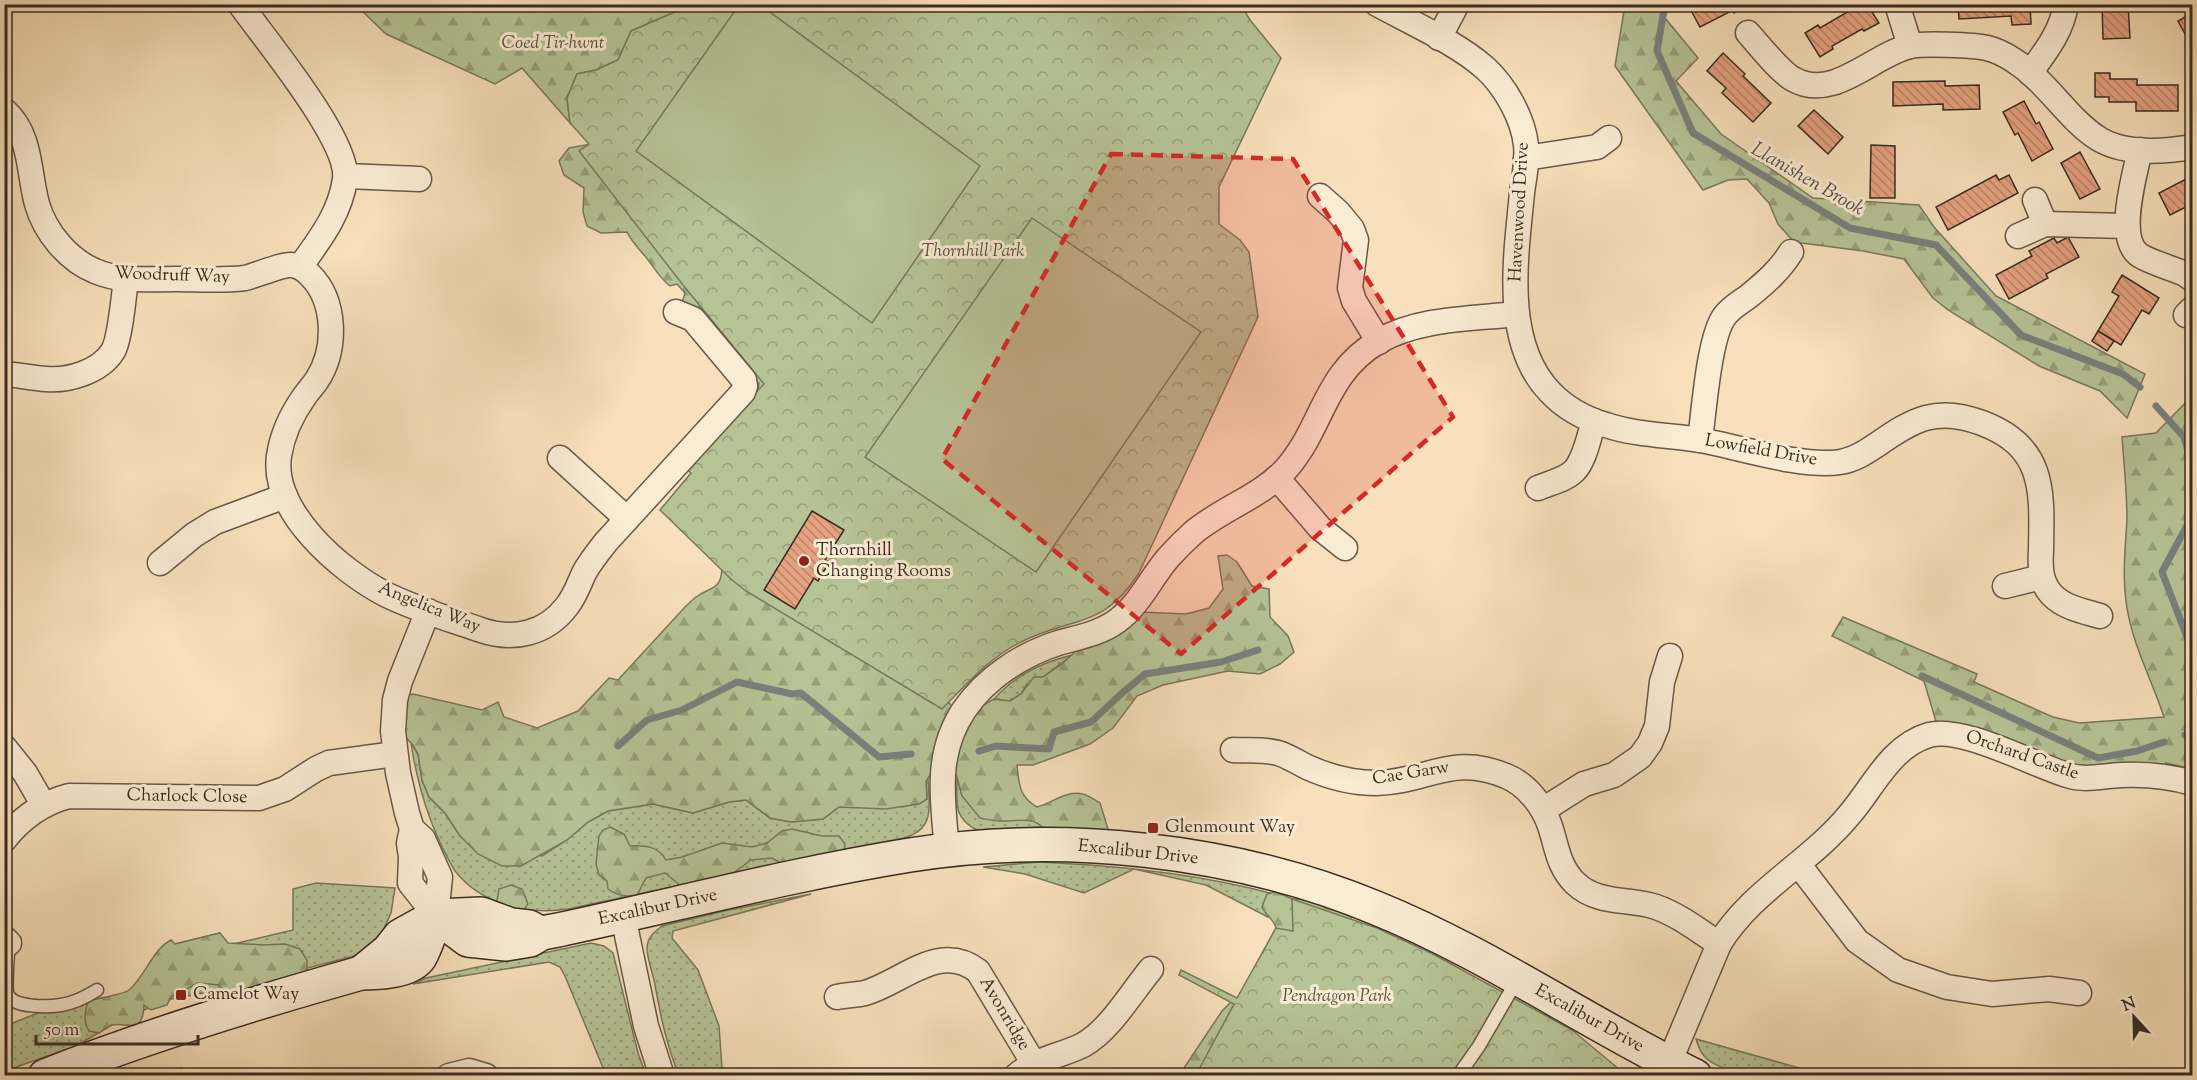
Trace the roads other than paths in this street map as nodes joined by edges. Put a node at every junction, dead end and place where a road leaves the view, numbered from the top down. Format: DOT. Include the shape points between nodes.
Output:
graph roads {
  1 [pos="240,4"];
  2 [pos="1377,4"];
  3 [pos="1457,4"];
  4 [pos="1897,4"];
  5 [pos="2066,4"];
  6 [pos="1748,33"];
  7 [pos="1438,38"];
  8 [pos="1910,45"];
  9 [pos="2030,73"];
  10 [pos="4,110"];
  11 [pos="1609,138"];
  12 [pos="2193,147"];
  13 [pos="2140,150"];
  14 [pos="1527,158"];
  15 [pos="345,176"];
  16 [pos="419,179"];
  17 [pos="1320,196"];
  18 [pos="2035,200"];
  19 [pos="2045,224"];
  20 [pos="2127,226"];
  21 [pos="2018,237"];
  22 [pos="1791,252"];
  23 [pos="300,267"];
  24 [pos="126,278"];
  25 [pos="2193,279"];
  26 [pos="676,312"];
  27 [pos="1516,314"];
  28 [pos="1379,342"];
  29 [pos="4,374"];
  30 [pos="1594,421"];
  31 [pos="1700,440"];
  32 [pos="560,458"];
  33 [pos="1277,478"];
  34 [pos="1538,488"];
  35 [pos="285,496"];
  36 [pos="627,519"];
  37 [pos="1345,548"];
  38 [pos="160,563"];
  39 [pos="2042,577"];
  40 [pos="2005,585"];
  41 [pos="428,611"];
  42 [pos="2100,616"];
  43 [pos="1670,656"];
  44 [pos="4,747"];
  45 [pos="1233,750"];
  46 [pos="395,754"];
  47 [pos="2193,783"];
  48 [pos="43,804"];
  49 [pos="1543,810"];
  50 [pos="4,840"];
  51 [pos="947,851"];
  52 [pos="1799,865"];
  53 [pos="436,916"];
  54 [pos="622,916"];
  55 [pos="7,940"];
  56 [pos="1719,944"];
  57 [pos="1151,969"];
  58 [pos="1517,979"];
  59 [pos="97,990"];
  60 [pos="2079,993"];
  61 [pos="837,997"];
  62 [pos="1682,1069"];
  63 [pos="1025,1070"];
  64 [pos="45,1076"];
  65 [pos="448,1076"];
  66 [pos="486,1076"];
  67 [pos="662,1076"];
  68 [pos="1458,1076"];
  1 -- 15 [label="street" via="329,128"];
  2 -- 7 [label="street, Havenwood Drive"];
  3 -- 7 [label="street"];
  4 -- 8 [label="street"];
  5 -- 9 [label="street" via="2064,19 2052,44"];
  6 -- 8 [label="street" via="1791,78 1808,86 1827,86"];
  7 -- 14 [label="street, Havenwood Drive" via="1471,57 1504,90 1524,133"];
  8 -- 9 [label="street" via="1987,48"];
  9 -- 13 [label="street" via="2100,140"];
  10 -- 24 [label="street, Woodruff Way" via="22,132 38,206 55,240 95,271"];
  11 -- 14 [label="street" via="1597,147"];
  12 -- 13 [label="street" via="2168,152"];
  13 -- 20 [label="street"];
  14 -- 27 [label="street, Havenwood Drive"];
  15 -- 16 [label="street"];
  15 -- 23 [label="street" via="333,219"];
  17 -- 28 [label="street" via="1352,229 1356,240 1350,288"];
  18 -- 19 [label="street"];
  19 -- 20 [label="street"];
  19 -- 21 [label="street"];
  20 -- 25 [label="street" via="2137,254"];
  22 -- 31 [label="street" via="1769,279 1725,315 1720,325"];
  23 -- 24 [label="street, Woodruff Way" via="292,264 238,279"];
  23 -- 35 [label="street, Angelica Way" via="319,288 331,326 325,363 290,421 282,444 279,478"];
  24 -- 29 [label="street" via="116,341 105,361 62,379"];
  26 -- 36 [label="street, Angelica Way" via="693,319 746,386"];
  27 -- 28 [label="street" via="1424,325"];
  27 -- 30 [label="street, Lowfield Drive" via="1523,346 1541,381 1561,402"];
  28 -- 33 [label="street" via="1352,361 1338,378 1304,444"];
  30 -- 31 [label="street, Lowfield Drive" via="1637,433"];
  30 -- 34 [label="street" via="1574,471"];
  31 -- 39 [label="street, Lowfield Drive" via="1793,459 1841,462 1856,458 1902,428 1932,415 1963,417 1985,424 2021,448 2038,476"];
  32 -- 36 [label="street"];
  33 -- 37 [label="street" via="1320,528"];
  33 -- 51 [label="street" via="1194,533 1167,559 1141,597 1117,621 1097,633 1023,657 992,678 976,695 946,745 943,778"];
  35 -- 38 [label="street" via="215,522"];
  35 -- 41 [label="street, Angelica Way" via="304,526 345,568 385,594"];
  36 -- 41 [label="street, Angelica Way" via="593,559 568,606 542,628 529,634 498,635"];
  39 -- 40 [label="street"];
  39 -- 42 [label="street" via="2054,597 2065,605"];
  41 -- 46 [label="street" via="395,700"];
  43 -- 49 [label="street" via="1662,682 1657,726 1640,757 1614,775 1584,784"];
  44 -- 48 [label="street"];
  45 -- 49 [label="street, Cae Garw" via="1277,753 1326,774 1363,782 1379,783 1475,766 1509,777 1534,797"];
  46 -- 48 [label="street, Charlock Close" via="329,763 285,789 259,798 69,796"];
  46 -- 53 [label="street" via="412,829 411,884"];
  47 -- 52 [label="street, Orchard Castle" via="2155,776 2078,778 1968,737 1930,735 1893,758 1850,814"];
  48 -- 50 [label="street, Charlock Close"];
  49 -- 56 [label="street, Cae Garw" via="1559,860 1585,891 1611,900 1656,907"];
  51 -- 54 [label="street, Excalibur Drive" via="844,867"];
  51 -- 58 [label="street, Excalibur Drive" via="1076,846 1177,855 1239,866 1376,908 1447,940"];
  52 -- 56 [label="street, Orchard Castle" via="1752,901"];
  52 -- 60 [label="street" via="1857,941 1898,970 1947,987 1992,994 2049,990"];
  53 -- 54 [label="street, Excalibur Drive" via="468,940 506,944"];
  53 -- 64 [label="street" via="420,957 400,968 361,973 197,1021"];
  54 -- 67 [label="street" via="646,1026"];
  55 -- 59 [label="lane" via="8,995 14,1001 25,1006 61,1005"];
  56 -- 62 [label="street, Orchard Castle"];
  57 -- 63 [label="street, Avonridge" via="1098,1034"];
  58 -- 62 [label="street, Excalibur Drive"];
  58 -- 68 [label="lane"];
  61 -- 63 [label="street, Avonridge" via="866,993 940,961 968,963 978,971"];
  65 -- 66 [label="street" via="469,1071"];
}
